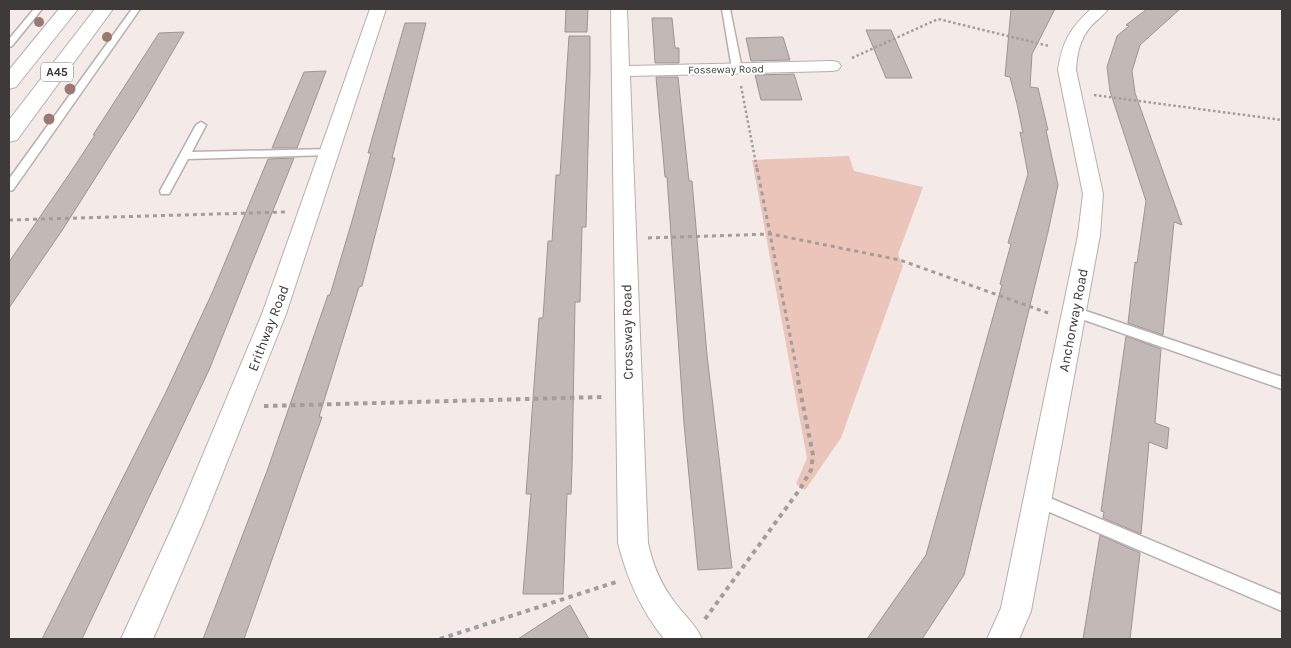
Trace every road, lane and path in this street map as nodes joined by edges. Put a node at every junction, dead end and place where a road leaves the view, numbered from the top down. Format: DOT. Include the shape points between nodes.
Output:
graph roads {
  1 [pos="38,9"];
  2 [pos="69,9"];
  3 [pos="104,9"];
  4 [pos="136,9"];
  5 [pos="378,9"];
  6 [pos="619,9"];
  7 [pos="726,9"];
  8 [pos="1100,9"];
  9 [pos="9,44"];
  10 [pos="1069,51"];
  11 [pos="832,66"];
  12 [pos="737,69"];
  13 [pos="620,71"];
  14 [pos="9,83"];
  15 [pos="1071,92"];
  16 [pos="1282,120"];
  17 [pos="201,125"];
  18 [pos="9,135"];
  19 [pos="330,152"];
  20 [pos="185,156"];
  21 [pos="9,187"];
  22 [pos="165,191"];
  23 [pos="310,211"];
  24 [pos="9,220"];
  25 [pos="771,234"];
  26 [pos="625,239"];
  27 [pos="1073,317"];
  28 [pos="1282,383"];
  29 [pos="629,396"];
  30 [pos="238,406"];
  31 [pos="1038,500"];
  32 [pos="641,575"];
  33 [pos="719,599"];
  34 [pos="1282,603"];
  35 [pos="136,639"];
  36 [pos="440,639"];
  37 [pos="686,639"];
  38 [pos="1003,639"];
  1 -- 9 [label="lane"];
  2 -- 14 [label="highway, A45"];
  3 -- 18 [label="highway, A45"];
  4 -- 21 [label="lane"];
  5 -- 19 [label="street, Erithway Road"];
  6 -- 13 [label="street, Crossway Road"];
  7 -- 12 [label="lane"];
  8 -- 10 [label="street, Anchorway Road" via="1078,32"];
  10 -- 11 [label="path" via="938,20"];
  10 -- 15 [label="street, Anchorway Road" via="1067,70"];
  11 -- 12 [label="street, Fosseway Road"];
  12 -- 13 [label="street, Fosseway Road"];
  12 -- 25 [label="path"];
  13 -- 26 [label="street, Crossway Road"];
  15 -- 16 [label="path"];
  15 -- 27 [label="street, Anchorway Road" via="1094,194"];
  17 -- 20 [label="lane"];
  19 -- 20 [label="lane"];
  19 -- 23 [label="street, Erithway Road"];
  20 -- 22 [label="lane"];
  23 -- 24 [label="path"];
  23 -- 30 [label="street, Erithway Road"];
  25 -- 26 [label="path"];
  25 -- 27 [label="path" via="900,260"];
  25 -- 33 [label="path" via="813,455 811,470"];
  26 -- 29 [label="street, Crossway Road"];
  27 -- 28 [label="lane"];
  27 -- 31 [label="street, Anchorway Road"];
  29 -- 30 [label="path"];
  29 -- 32 [label="street, Crossway Road" via="632,523"];
  30 -- 35 [label="street, Erithway Road"];
  31 -- 34 [label="lane"];
  31 -- 38 [label="street, Anchorway Road" via="1016,611"];
  32 -- 36 [label="path"];
  32 -- 37 [label="street, Crossway Road" via="657,606"];
}
